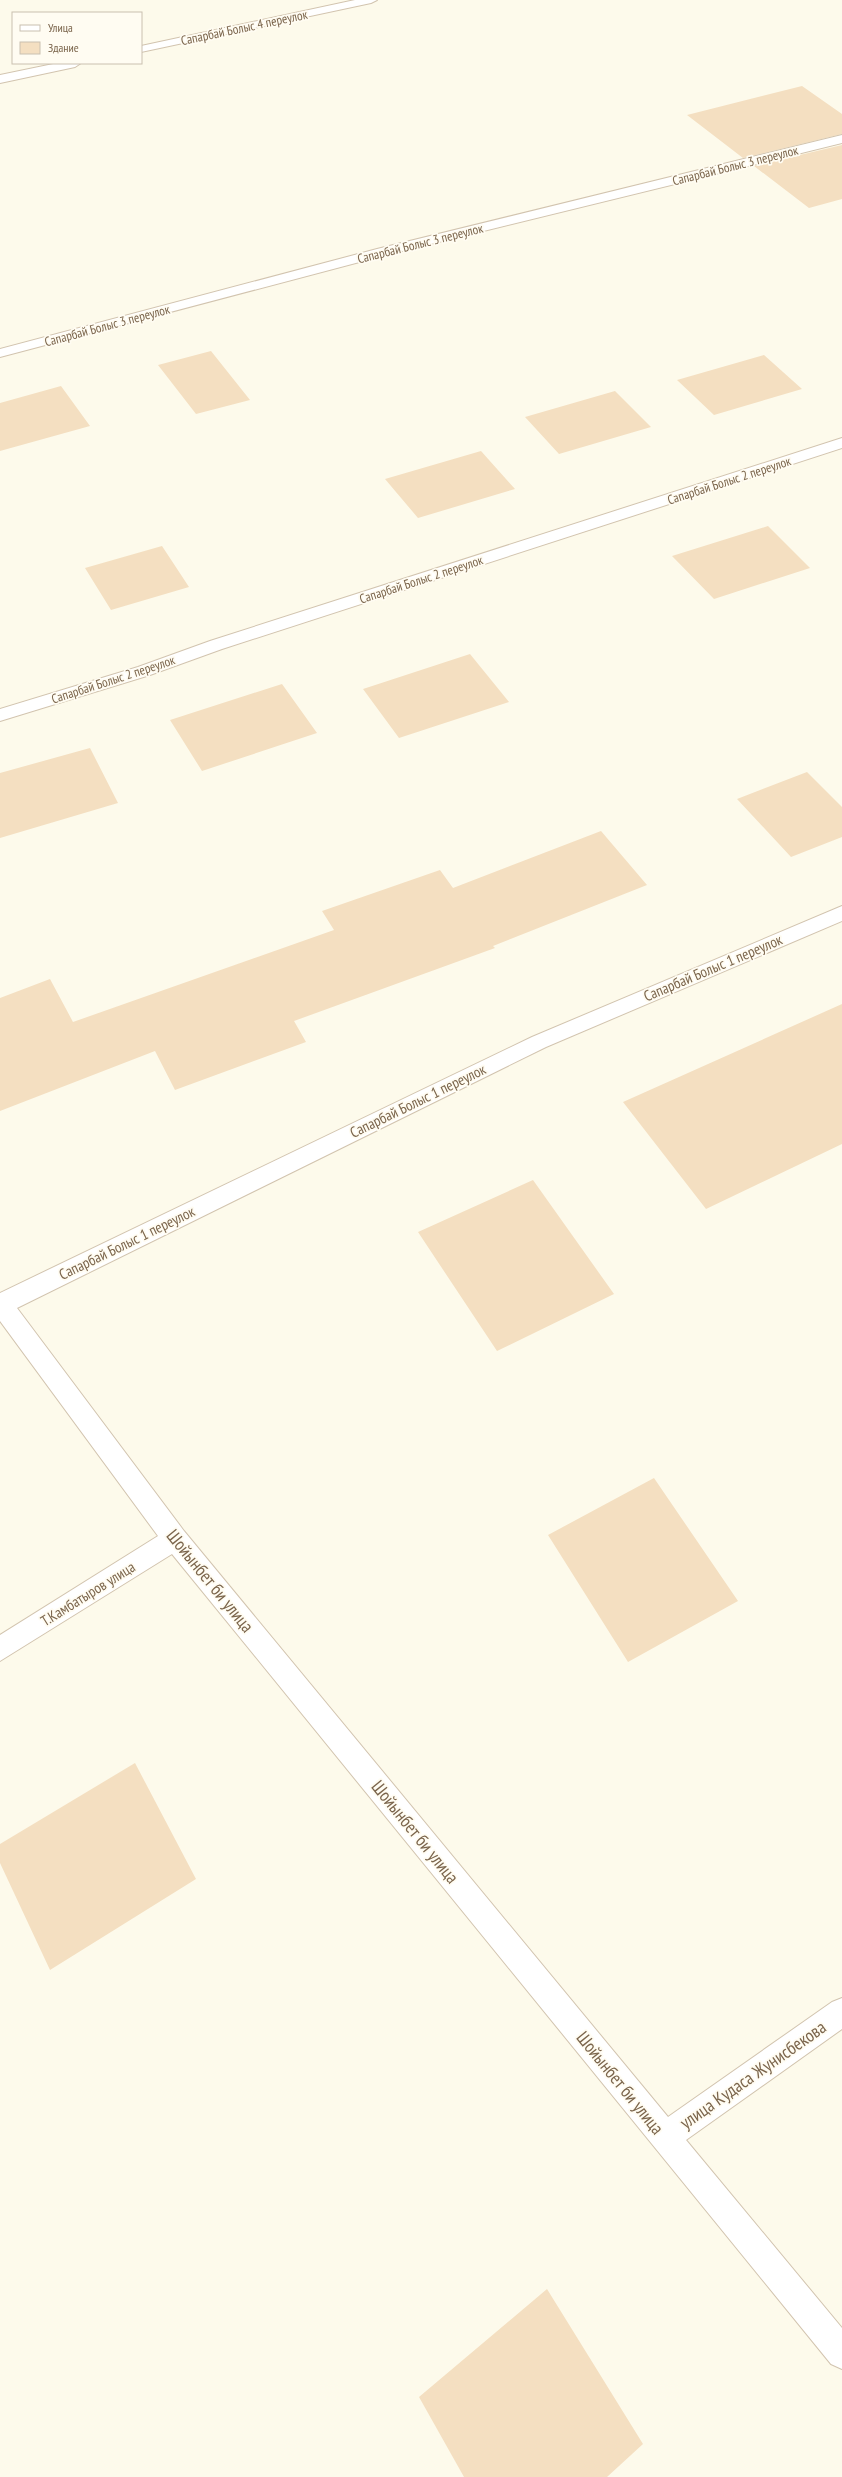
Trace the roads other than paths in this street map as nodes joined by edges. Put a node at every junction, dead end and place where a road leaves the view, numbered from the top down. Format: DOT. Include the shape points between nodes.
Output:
graph roads {
  1 [pos="371,0"];
  2 [pos="142,49"];
  3 [pos="70,64"];
  4 [pos="0,79"];
  5 [pos="842,139"];
  6 [pos="0,353"];
  7 [pos="842,444"];
  8 [pos="0,715"];
  9 [pos="842,913"];
  10 [pos="1,1304"];
  11 [pos="175,1539"];
  12 [pos="0,1649"];
  13 [pos="842,2012"];
  14 [pos="664,2137"];
  15 [pos="842,2353"];
  1 -- 2 [label="street, Сапарбай Болыс 4 переулок"];
  3 -- 4 [label="street"];
  5 -- 6 [label="street, Сапарбай Болыс 3 переулок" via="382,252"];
  7 -- 8 [label="street, Сапарбай Болыс 2 переулок" via="216,645 144,671"];
  9 -- 10 [label="street, Сапарбай Болыс 1 переулок" via="539,1042"];
  10 -- 11 [label="street, Шойынбет би улица"];
  11 -- 12 [label="street, Т.Камбатыров улица"];
  11 -- 14 [label="street, Шойынбет би улица"];
  13 -- 14 [label="street, улица Кудаса Жунисбекова"];
  14 -- 15 [label="street, Шойынбет би улица"];
}
